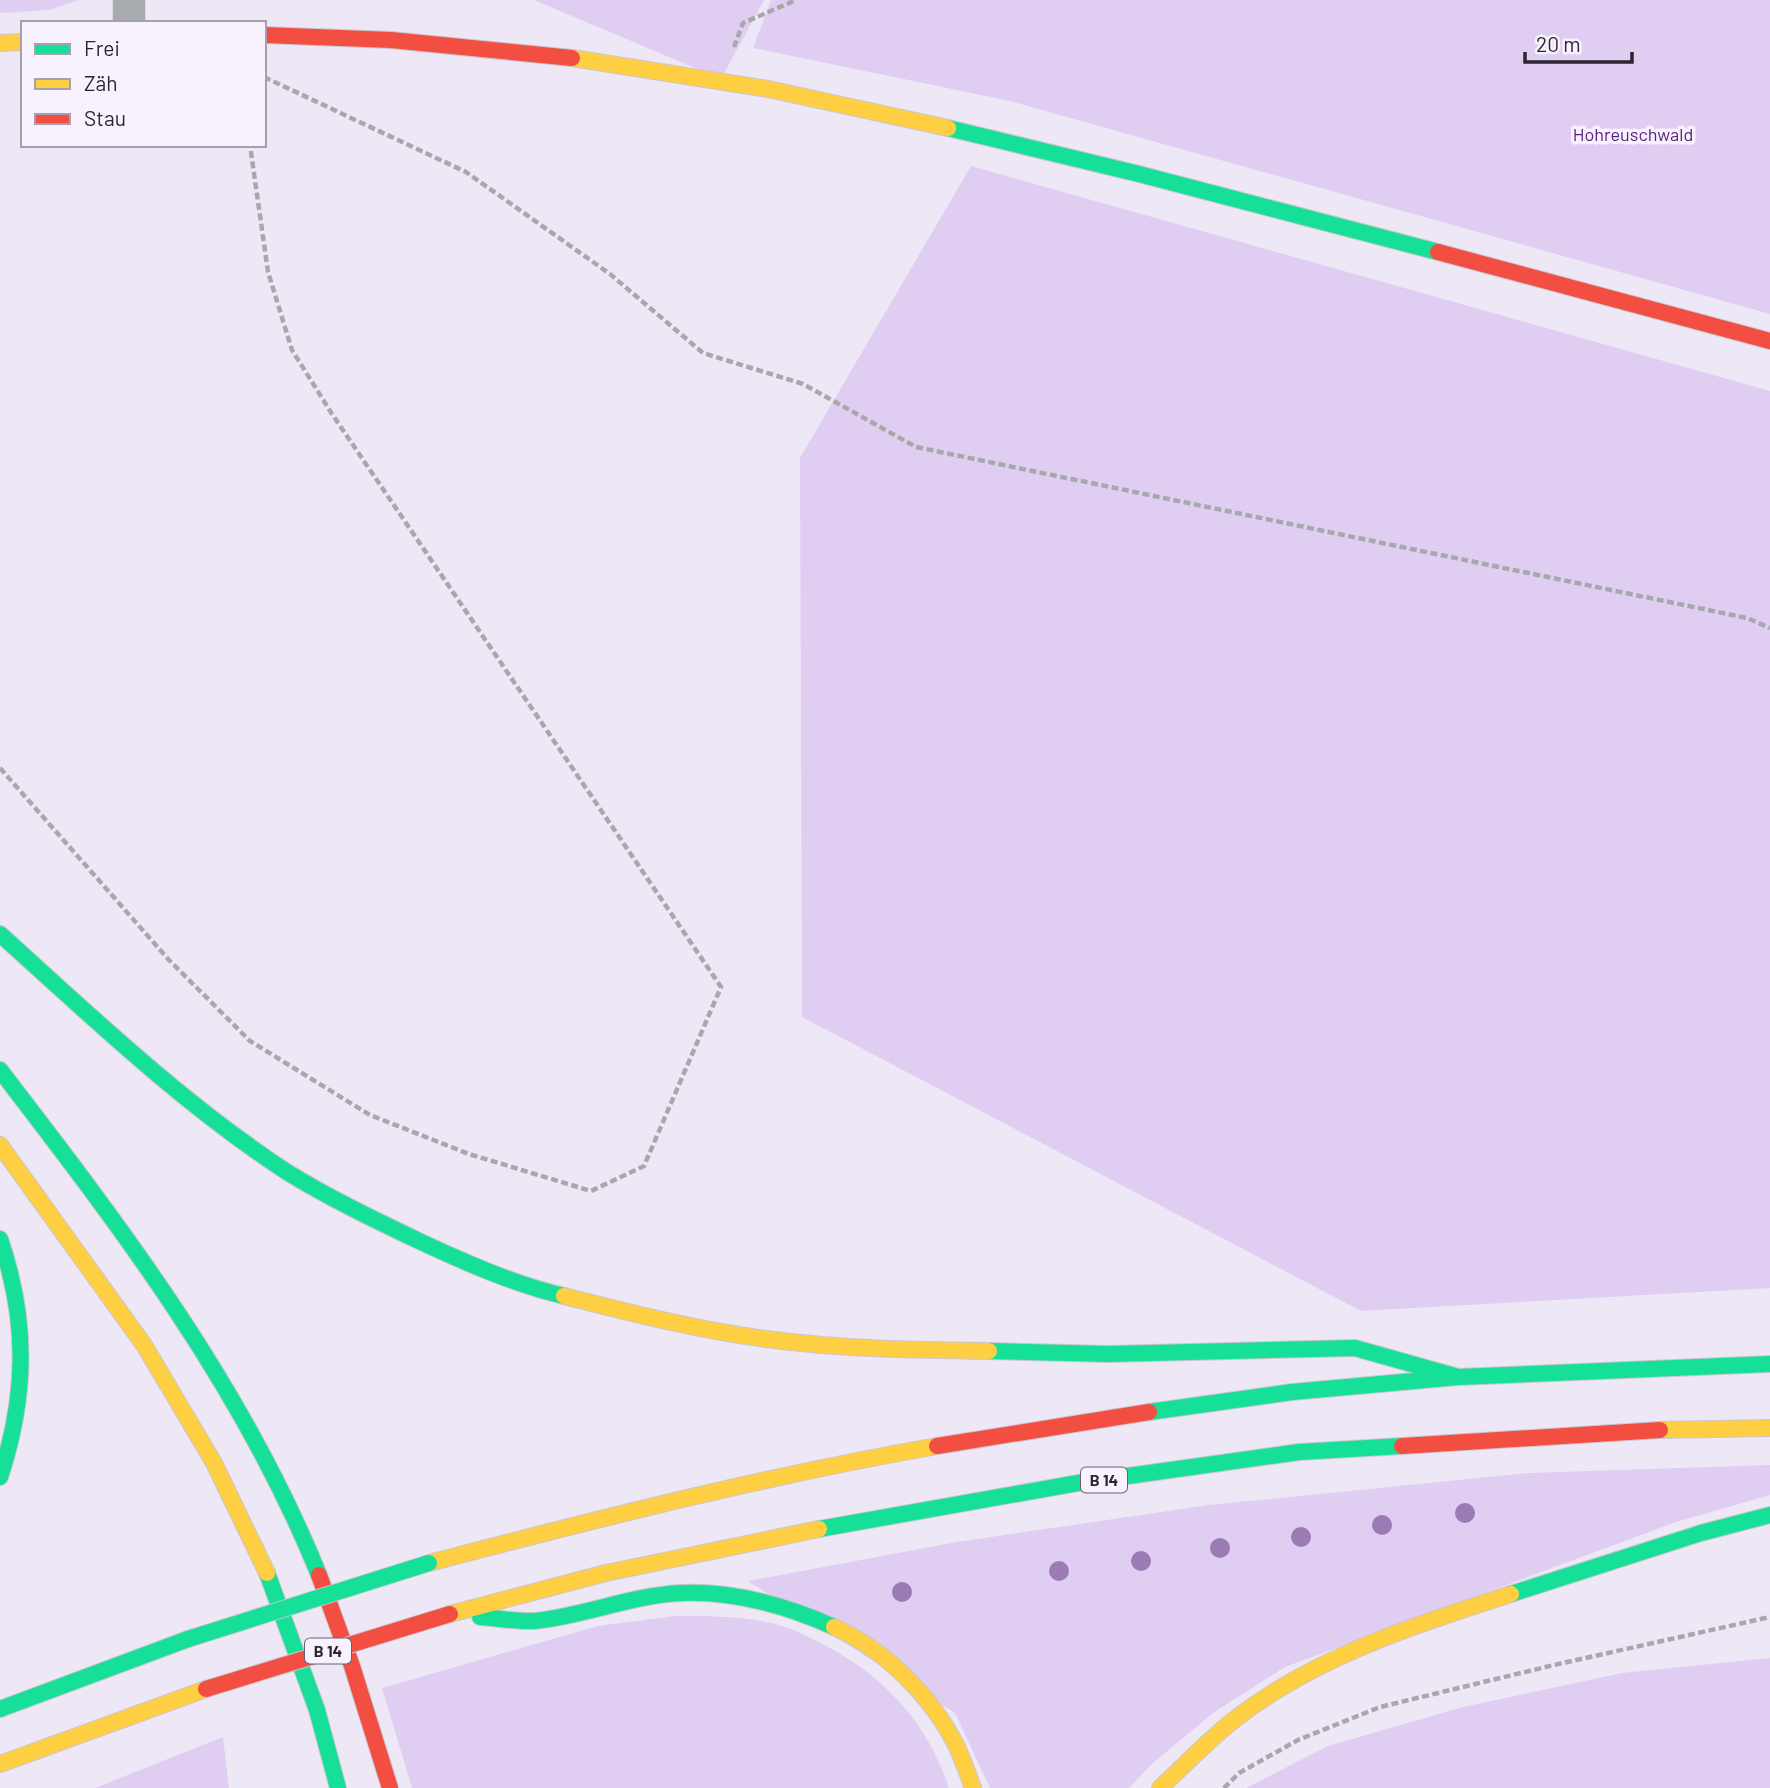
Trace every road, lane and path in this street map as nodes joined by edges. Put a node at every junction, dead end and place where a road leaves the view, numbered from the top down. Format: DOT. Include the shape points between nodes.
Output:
graph roads {
  1 [pos="130,0"];
  2 [pos="796,0"];
  3 [pos="130,21"];
  4 [pos="266,35"];
  5 [pos="21,42"];
  6 [pos="0,43"];
  7 [pos="266,78"];
  8 [pos="721,79"];
  9 [pos="250,147"];
  10 [pos="1770,341"];
  11 [pos="1770,628"];
  12 [pos="0,768"];
  13 [pos="0,934"];
  14 [pos="0,1070"];
  15 [pos="0,1145"];
  16 [pos="0,1239"];
  17 [pos="1770,1364"];
  18 [pos="1458,1377"];
  19 [pos="1770,1428"];
  20 [pos="0,1477"];
  21 [pos="1770,1515"];
  22 [pos="450,1614"];
  23 [pos="1770,1617"];
  24 [pos="0,1709"];
  25 [pos="0,1763"];
  26 [pos="338,1788"];
  27 [pos="390,1788"];
  28 [pos="974,1788"];
  29 [pos="1160,1788"];
  30 [pos="1224,1788"];
  1 -- 3 [label="street"];
  2 -- 8 [label="path" via="743,23"];
  4 -- 8 [label="main road" via="484,46"];
  5 -- 6 [label="main road"];
  7 -- 11 [label="path" via="466,172 610,274 703,353 803,384 916,447 1747,618"];
  8 -- 10 [label="main road" via="1037,147"];
  9 -- 12 [label="path" via="268,272 292,350 721,988 643,1166 591,1191 469,1154 370,1115 250,1041 169,960"];
  13 -- 18 [label="main road" via="199,1108 288,1172 466,1263 554,1294 668,1322 766,1339 863,1348 1109,1354 1356,1348"];
  14 -- 27 [label="main road" via="166,1293 272,1472 318,1573"];
  15 -- 26 [label="main road" via="144,1345 214,1463 274,1586 317,1710"];
  16 -- 20 [label="main road" via="19,1312 21,1368 16,1421"];
  17 -- 18 [label="main road"];
  18 -- 24 [label="main road, bridge" via="1279,1394 1066,1424 836,1464 429,1563 188,1639"];
  19 -- 22 [label="main road, B 14" via="1499,1438 1285,1454 1078,1483 849,1523 606,1573"];
  21 -- 29 [label="main road" via="1675,1541 1363,1645 1239,1716"];
  22 -- 25 [label="main road, B 14, bridge" via="206,1689"];
  22 -- 28 [label="main road" via="532,1621 681,1593 743,1597 803,1611 859,1639 902,1671 937,1713"];
  23 -- 30 [label="path" via="1380,1707 1298,1740 1239,1773"];
}
